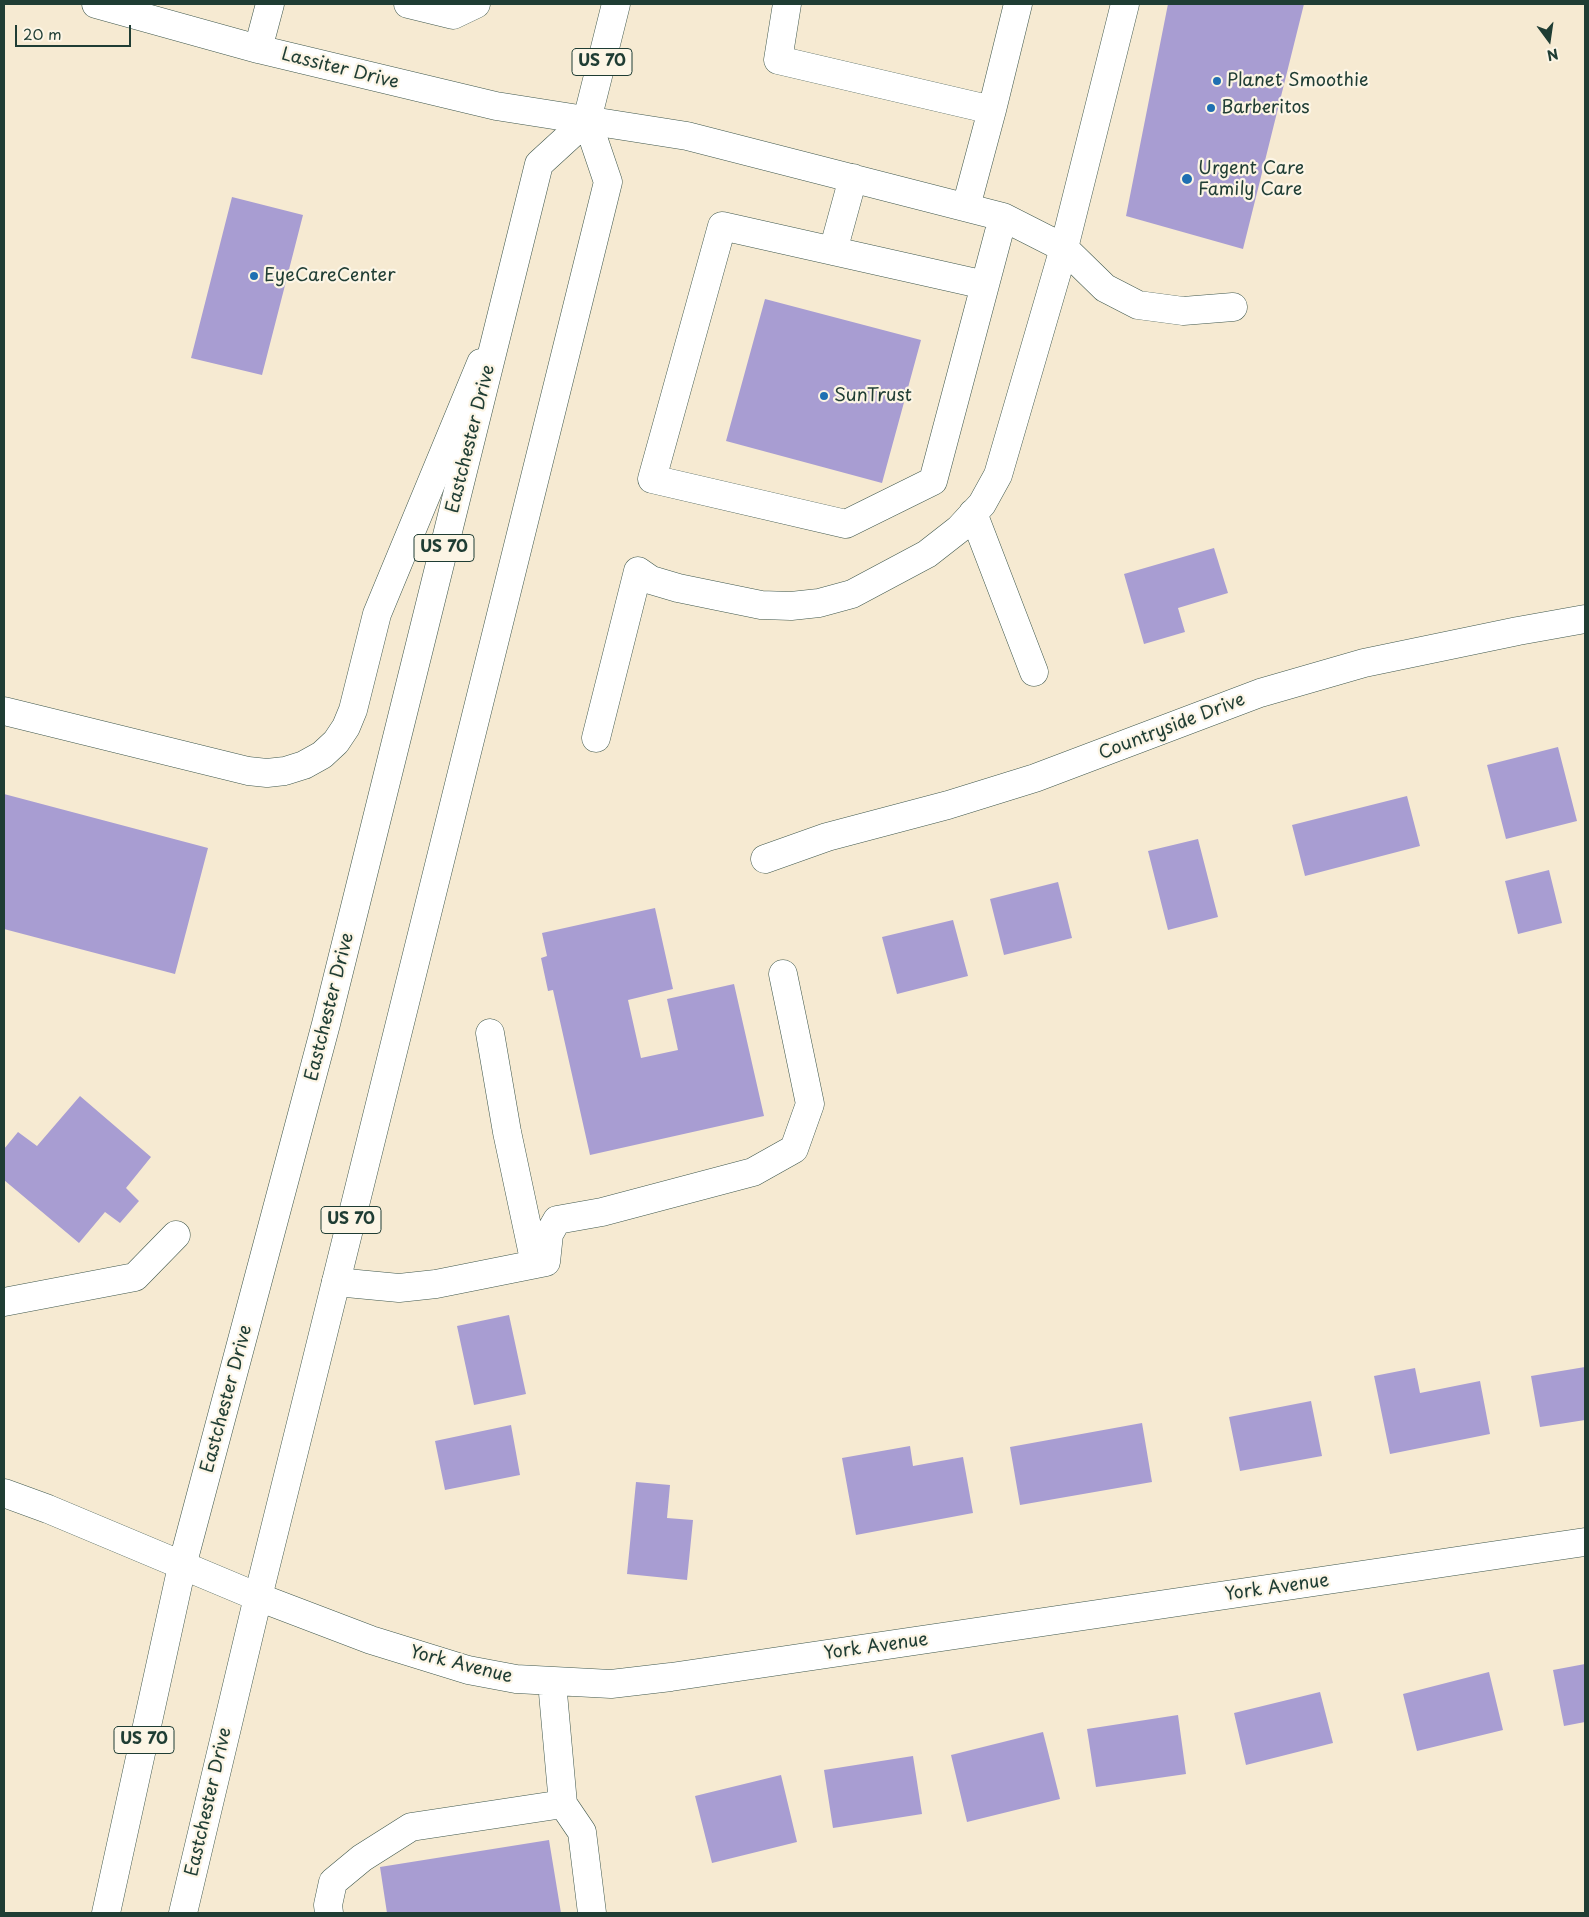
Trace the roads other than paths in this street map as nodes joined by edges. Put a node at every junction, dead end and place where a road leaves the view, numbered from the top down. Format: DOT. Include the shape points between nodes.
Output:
graph roads {
  1 [pos="96,4"];
  2 [pos="270,4"];
  3 [pos="408,4"];
  4 [pos="476,4"];
  5 [pos="616,4"];
  6 [pos="787,4"];
  7 [pos="1018,4"];
  8 [pos="1125,4"];
  9 [pos="258,49"];
  10 [pos="992,110"];
  11 [pos="587,120"];
  12 [pos="853,178"];
  13 [pos="966,207"];
  14 [pos="1003,217"];
  15 [pos="1064,248"];
  16 [pos="833,251"];
  17 [pos="984,285"];
  18 [pos="1233,307"];
  19 [pos="504,309"];
  20 [pos="973,513"];
  21 [pos="1585,619"];
  22 [pos="1034,672"];
  23 [pos="4,711"];
  24 [pos="596,738"];
  25 [pos="764,859"];
  26 [pos="783,974"];
  27 [pos="490,1033"];
  28 [pos="176,1235"];
  29 [pos="534,1264"];
  30 [pos="336,1282"];
  31 [pos="4,1302"];
  32 [pos="4,1493"];
  33 [pos="1585,1542"];
  34 [pos="182,1566"];
  35 [pos="258,1597"];
  36 [pos="552,1682"];
  37 [pos="564,1804"];
  38 [pos="106,1913"];
  39 [pos="183,1913"];
  40 [pos="329,1913"];
  41 [pos="592,1913"];
  1 -- 9 [label="main road, Lassiter Drive"];
  2 -- 9 [label="main road"];
  3 -- 4 [label="main road" via="453,15"];
  5 -- 11 [label="main road, US 70"];
  6 -- 10 [label="main road" via="778,60"];
  7 -- 10 [label="main road"];
  8 -- 15 [label="main road"];
  9 -- 11 [label="main road, Lassiter Drive" via="496,106"];
  10 -- 13 [label="main road"];
  11 -- 12 [label="main road, Lassiter Drive" via="687,136"];
  11 -- 19 [label="main road, Eastchester Drive / US 70" via="539,164"];
  11 -- 30 [label="main road, Eastchester Drive / US 70" via="608,182"];
  12 -- 13 [label="main road, Lassiter Drive"];
  12 -- 16 [label="main road"];
  13 -- 14 [label="main road, Lassiter Drive"];
  14 -- 15 [label="main road, Lassiter Drive"];
  14 -- 17 [label="main road"];
  15 -- 18 [label="main road, Lassiter Drive" via="1105,288 1138,305 1183,311"];
  15 -- 20 [label="main road" via="998,475 982,504"];
  16 -- 17 [label="main road"];
  16 -- 17 [label="main road" via="722,226 652,479 846,524 933,481"];
  19 -- 23 [label="main road" via="377,614 353,710 336,742 322,755 286,771 248,771"];
  19 -- 34 [label="main road, Eastchester Drive / US 70" via="326,1024"];
  20 -- 22 [label="main road"];
  20 -- 24 [label="main road" via="959,529 927,554 852,594 819,603 761,605 678,588 651,580 638,571"];
  21 -- 25 [label="main road, Countryside Drive" via="1518,630 1364,664 1260,694 1035,778 827,837"];
  26 -- 29 [label="main road" via="810,1104 794,1149 753,1172 602,1212 557,1220 549,1234 546,1262"];
  27 -- 29 [label="main road"];
  28 -- 31 [label="main road" via="136,1276"];
  29 -- 30 [label="main road" via="436,1284 399,1288"];
  30 -- 35 [label="main road, Eastchester Drive / US 70"];
  32 -- 34 [label="main road, York Avenue"];
  33 -- 36 [label="main road, York Avenue" via="671,1677 611,1684"];
  34 -- 35 [label="main road, York Avenue"];
  34 -- 38 [label="main road, Eastchester Drive / US 70"];
  35 -- 36 [label="main road, York Avenue" via="371,1640 468,1670"];
  35 -- 39 [label="main road, Eastchester Drive / US 70"];
  36 -- 37 [label="main road"];
  37 -- 40 [label="main road" via="410,1827 362,1858 333,1882"];
  37 -- 41 [label="main road" via="582,1832"];
}
